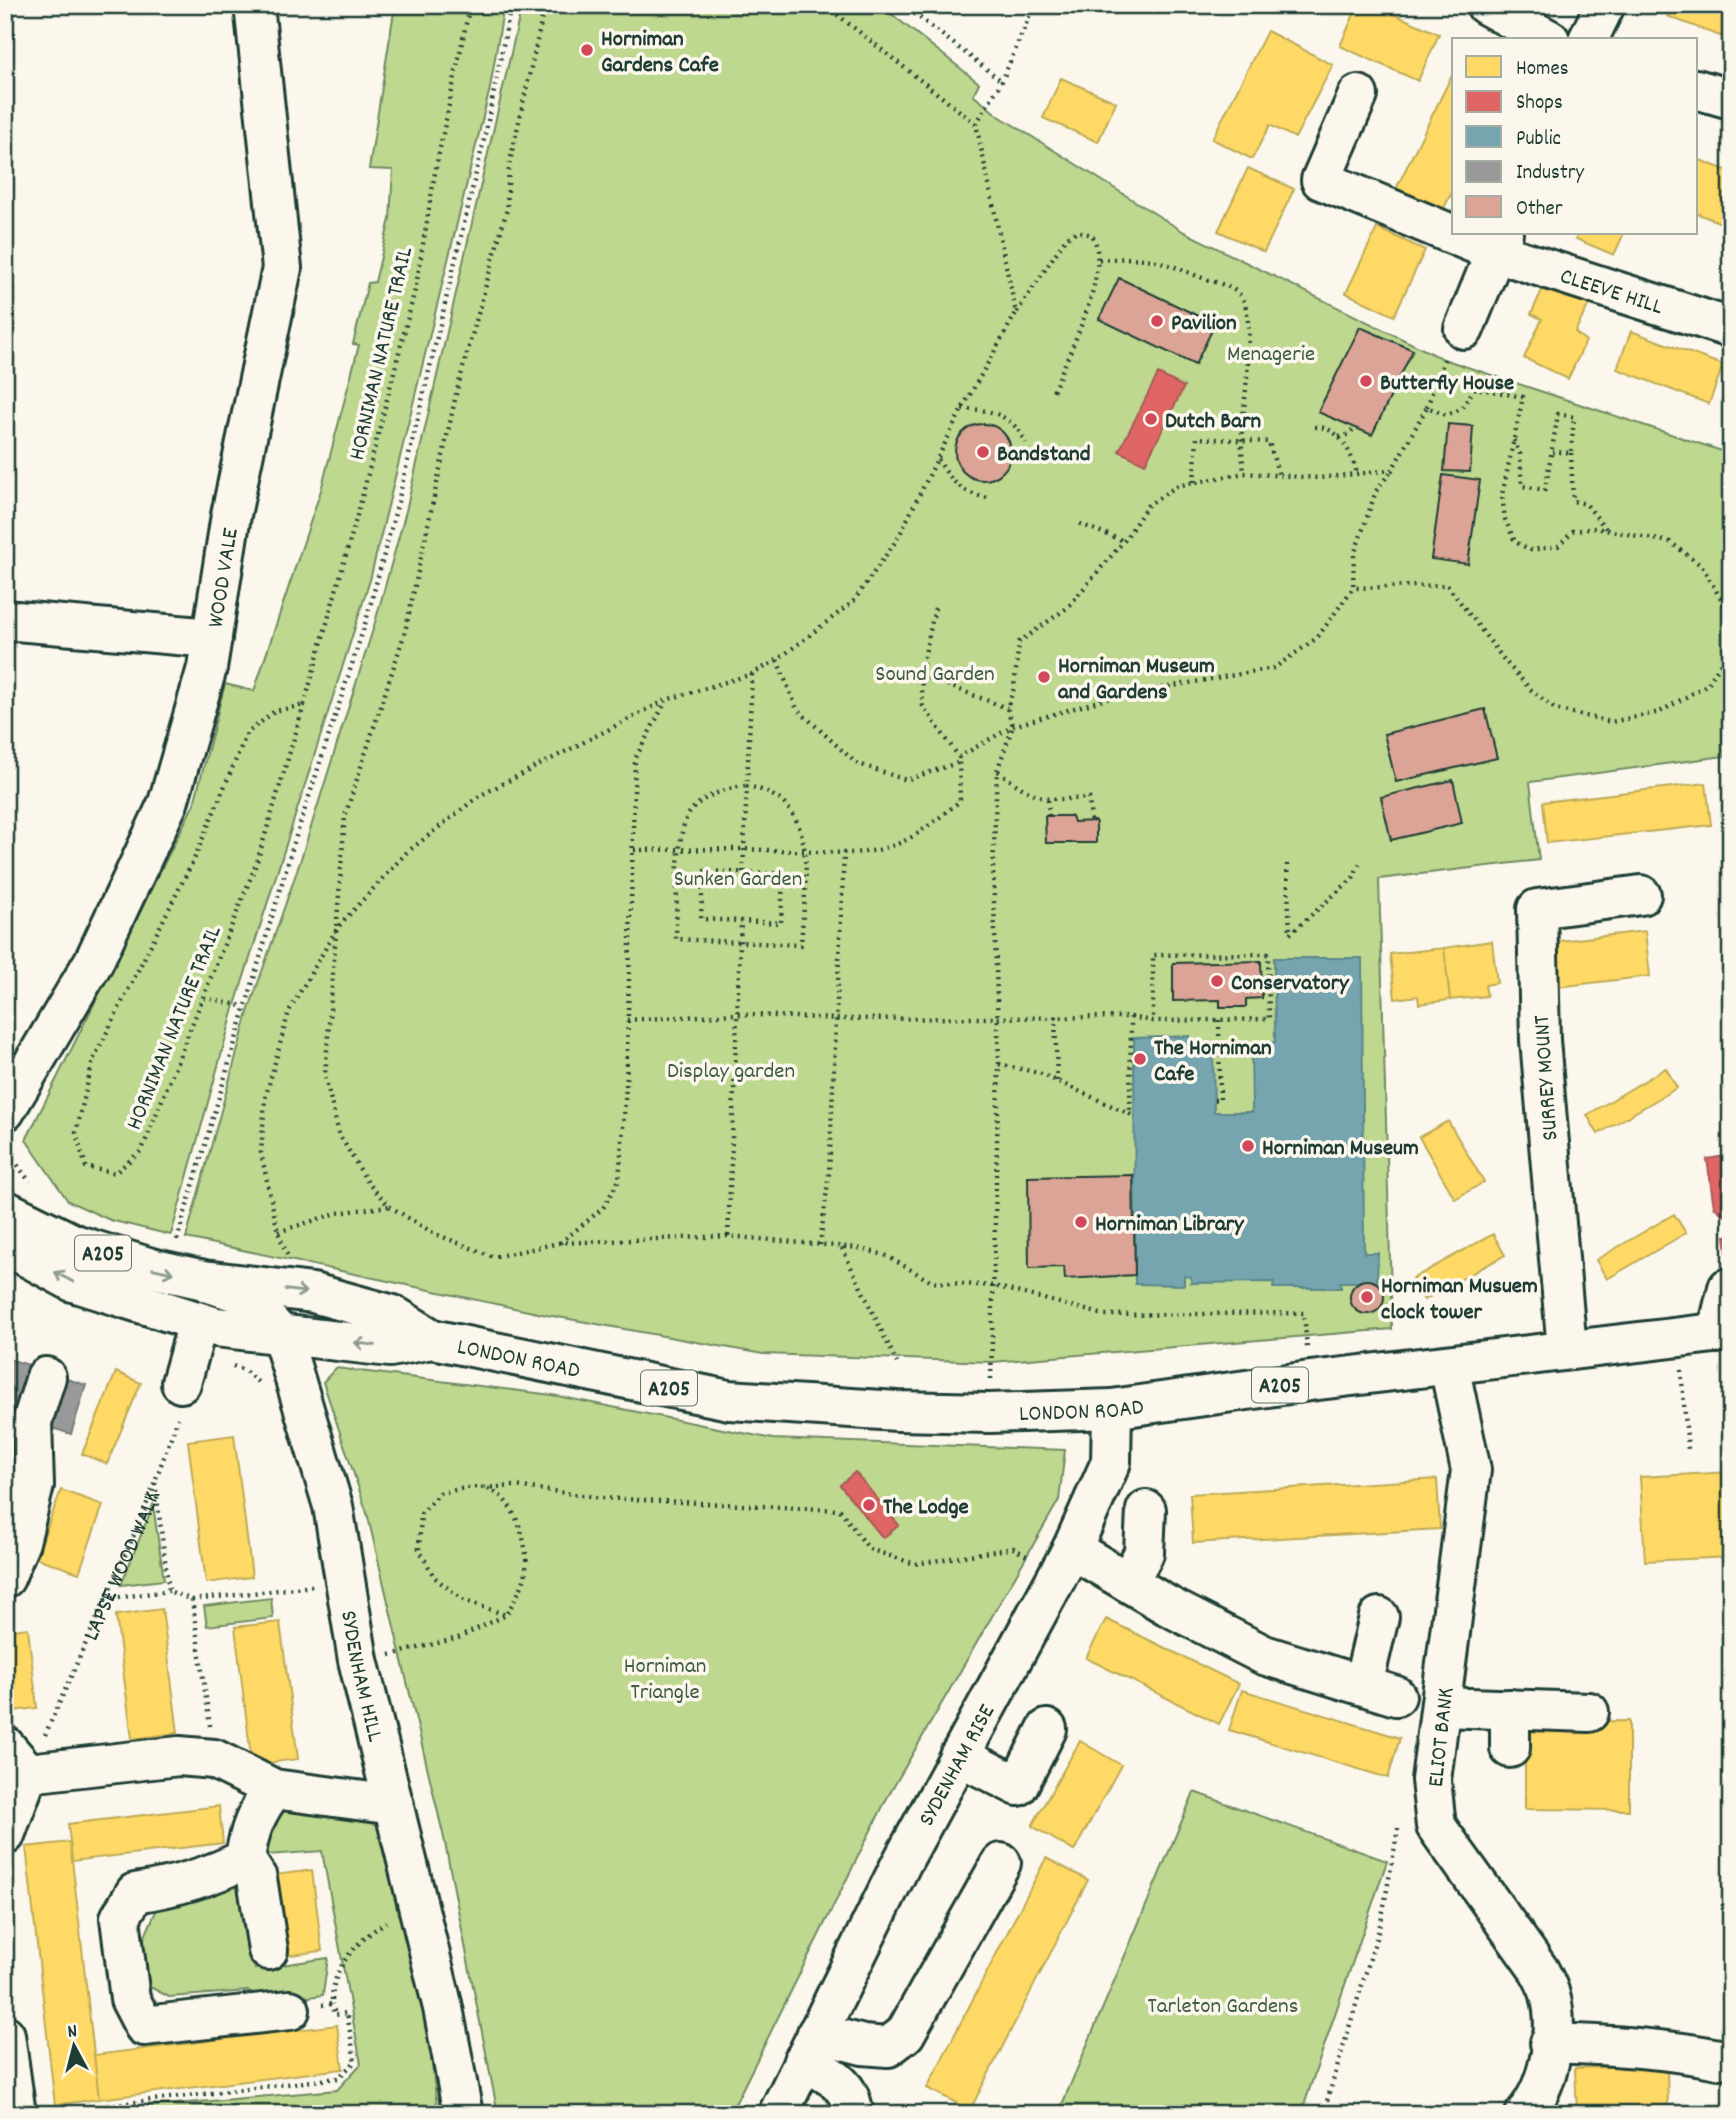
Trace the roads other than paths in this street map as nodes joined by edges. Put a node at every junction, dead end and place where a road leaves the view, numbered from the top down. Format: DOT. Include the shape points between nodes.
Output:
graph roads {
  1 [pos="254,5"];
  2 [pos="1486,5"];
  3 [pos="1605,5"];
  4 [pos="1546,38"];
  5 [pos="1589,38"];
  6 [pos="1698,90"];
  7 [pos="1358,95"];
  8 [pos="1731,99"];
  9 [pos="1452,226"];
  10 [pos="1474,234"];
  11 [pos="1499,243"];
  12 [pos="1731,328"];
  13 [pos="1464,329"];
  14 [pos="5,620"];
  15 [pos="212,638"];
  16 [pos="1641,895"];
  17 [pos="5,1111"];
  18 [pos="21,1201"];
  19 [pos="5,1245"];
  20 [pos="204,1280"];
  21 [pos="1731,1287"];
  22 [pos="198,1323"];
  23 [pos="1724,1332"];
  24 [pos="282,1336"];
  25 [pos="432,1339"];
  26 [pos="1567,1350"];
  27 [pos="1449,1365"];
  28 [pos="46,1377"];
  29 [pos="181,1396"];
  30 [pos="1112,1409"];
  31 [pos="1146,1510"];
  32 [pos="1066,1560"];
  33 [pos="5,1578"];
  34 [pos="1128,1582"];
  35 [pos="1379,1617"];
  36 [pos="1441,1707"];
  37 [pos="1510,1709"];
  38 [pos="1589,1712"];
  39 [pos="1047,1729"];
  40 [pos="1510,1748"];
  41 [pos="959,1756"];
  42 [pos="17,1760"];
  43 [pos="274,1789"];
  44 [pos="394,1805"];
  45 [pos="5,1835"];
  46 [pos="245,1859"];
  47 [pos="1001,1863"];
  48 [pos="268,1950"];
  49 [pos="290,2010"];
  50 [pos="5,2035"];
  51 [pos="1550,2043"];
  52 [pos="810,2047"];
  53 [pos="1718,2059"];
  54 [pos="16,2114"];
  55 [pos="463,2114"];
  56 [pos="778,2114"];
  57 [pos="853,2114"];
  58 [pos="1525,2114"];
  1 -- 15 [label="main road, WOOD VALE" via="282,268 231,514"];
  2 -- 4 [label="main road"];
  3 -- 5 [label="main road"];
  6 -- 8 [label="main road"];
  7 -- 9 [label="main road, CLEEVE HILL" via="1321,180"];
  10 -- 11 [label="main road, CLEEVE HILL"];
  11 -- 12 [label="main road, CLEEVE HILL"];
  11 -- 13 [label="main road"];
  14 -- 15 [label="main road"];
  15 -- 17 [label="main road, WOOD VALE" via="168,803 94,961"];
  16 -- 26 [label="main road, SURREY MOUNT" via="1537,909 1539,1040"];
  18 -- 20 [label="main road, LONDON ROAD / A205, one-way" via="74,1244"];
  22 -- 19 [label="main road, LONDON ROAD / A205, one-way" via="73,1282"];
  20 -- 24 [label="main road, SYDENHAM HILL" via="243,1294"];
  20 -- 25 [label="main road, LONDON ROAD / A205, one-way" via="313,1293 393,1314"];
  21 -- 23 [label="main road"];
  22 -- 24 [label="main road, LONDON ROAD / A205"];
  22 -- 29 [label="main road"];
  23 -- 26 [label="main road, LONDON ROAD / A205"];
  25 -- 24 [label="main road, LONDON ROAD / A205, one-way" via="390,1347"];
  24 -- 44 [label="main road, SYDENHAM HILL" via="333,1506 358,1660"];
  25 -- 30 [label="main road, LONDON ROAD / A205" via="729,1400 898,1411"];
  26 -- 27 [label="main road, LONDON ROAD / A205"];
  27 -- 30 [label="main road, LONDON ROAD / A205"];
  27 -- 36 [label="main road, ELIOT BANK" via="1471,1470"];
  28 -- 33 [label="main road" via="32,1422 34,1485 20,1542"];
  30 -- 32 [label="main road, SYDENHAM RISE" via="1111,1462"];
  31 -- 34 [label="main road" via="1144,1553"];
  32 -- 34 [label="main road"];
  32 -- 41 [label="main road, SYDENHAM RISE"];
  34 -- 35 [label="main road" via="1264,1655 1380,1690"];
  36 -- 37 [label="main road"];
  36 -- 51 [label="main road, ELIOT BANK" via="1431,1780 1436,1826 1539,1970 1550,1995"];
  37 -- 38 [label="main road"];
  37 -- 40 [label="main road"];
  39 -- 41 [label="main road" via="1018,1786"];
  41 -- 52 [label="main road, SYDENHAM RISE"];
  42 -- 43 [label="main road" via="214,1759"];
  42 -- 45 [label="main road"];
  43 -- 44 [label="main road"];
  43 -- 46 [label="main road" via="249,1829"];
  44 -- 55 [label="main road, SYDENHAM HILL" via="443,2008"];
  46 -- 48 [label="main road" via="257,1878"];
  46 -- 49 [label="main road" via="216,1874 135,1894 120,1918 130,1999 144,2026"];
  47 -- 52 [label="main road" via="905,2034 888,2047"];
  50 -- 54 [label="main road"];
  51 -- 53 [label="main road"];
  51 -- 58 [label="main road, ELIOT BANK" via="1549,2063"];
  52 -- 56 [label="main road, SYDENHAM RISE"];
  52 -- 57 [label="main road" via="844,2086"];
}
